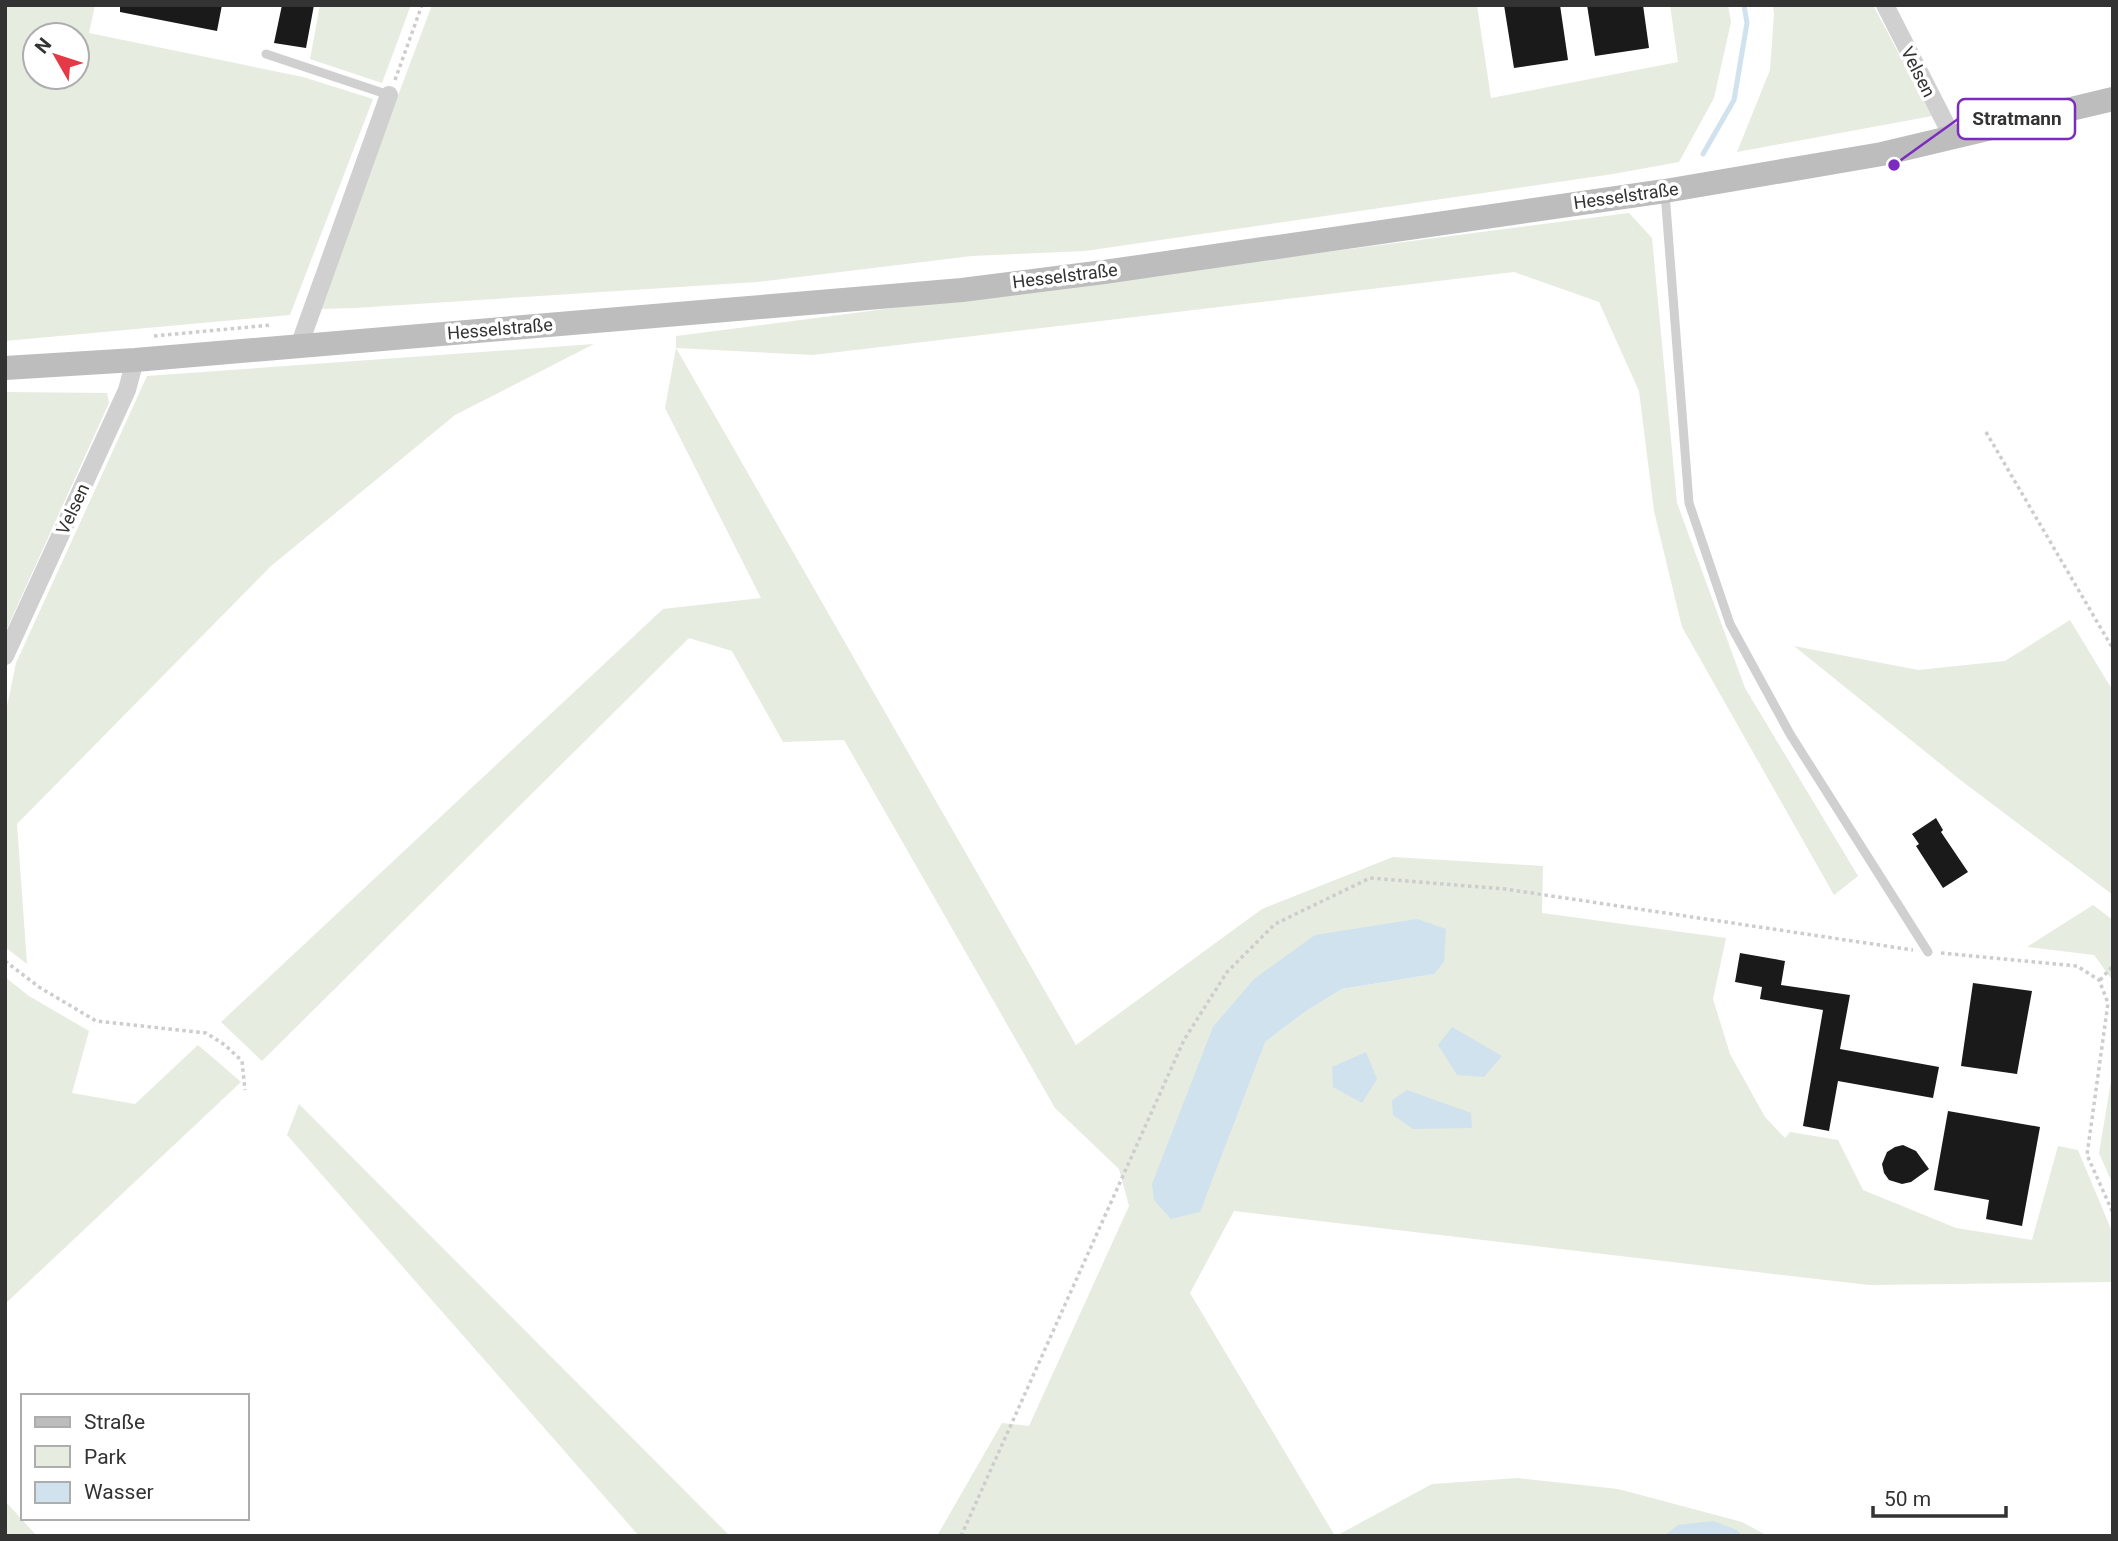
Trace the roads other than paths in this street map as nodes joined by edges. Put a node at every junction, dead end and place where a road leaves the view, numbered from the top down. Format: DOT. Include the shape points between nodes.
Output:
graph roads {
  1 [pos="1885,5"];
  2 [pos="266,54"];
  3 [pos="389,95"];
  4 [pos="2113,99"];
  5 [pos="1952,138"];
  6 [pos="1665,191"];
  7 [pos="302,335"];
  8 [pos="135,360"];
  9 [pos="5,368"];
  10 [pos="5,656"];
  11 [pos="1928,952"];
  1 -- 5 [label="street, Velsen"];
  2 -- 3 [label="lane"];
  3 -- 7 [label="street"];
  4 -- 5 [label="main road, Hesselstraße"];
  5 -- 6 [label="main road, Hesselstraße"];
  6 -- 7 [label="main road, Hesselstraße" via="962,289"];
  6 -- 11 [label="lane" via="1689,503 1730,624 1790,734"];
  7 -- 8 [label="main road, Hesselstraße"];
  8 -- 9 [label="main road, Hesselstraße"];
  8 -- 10 [label="street, Velsen" via="127,390"];
}
